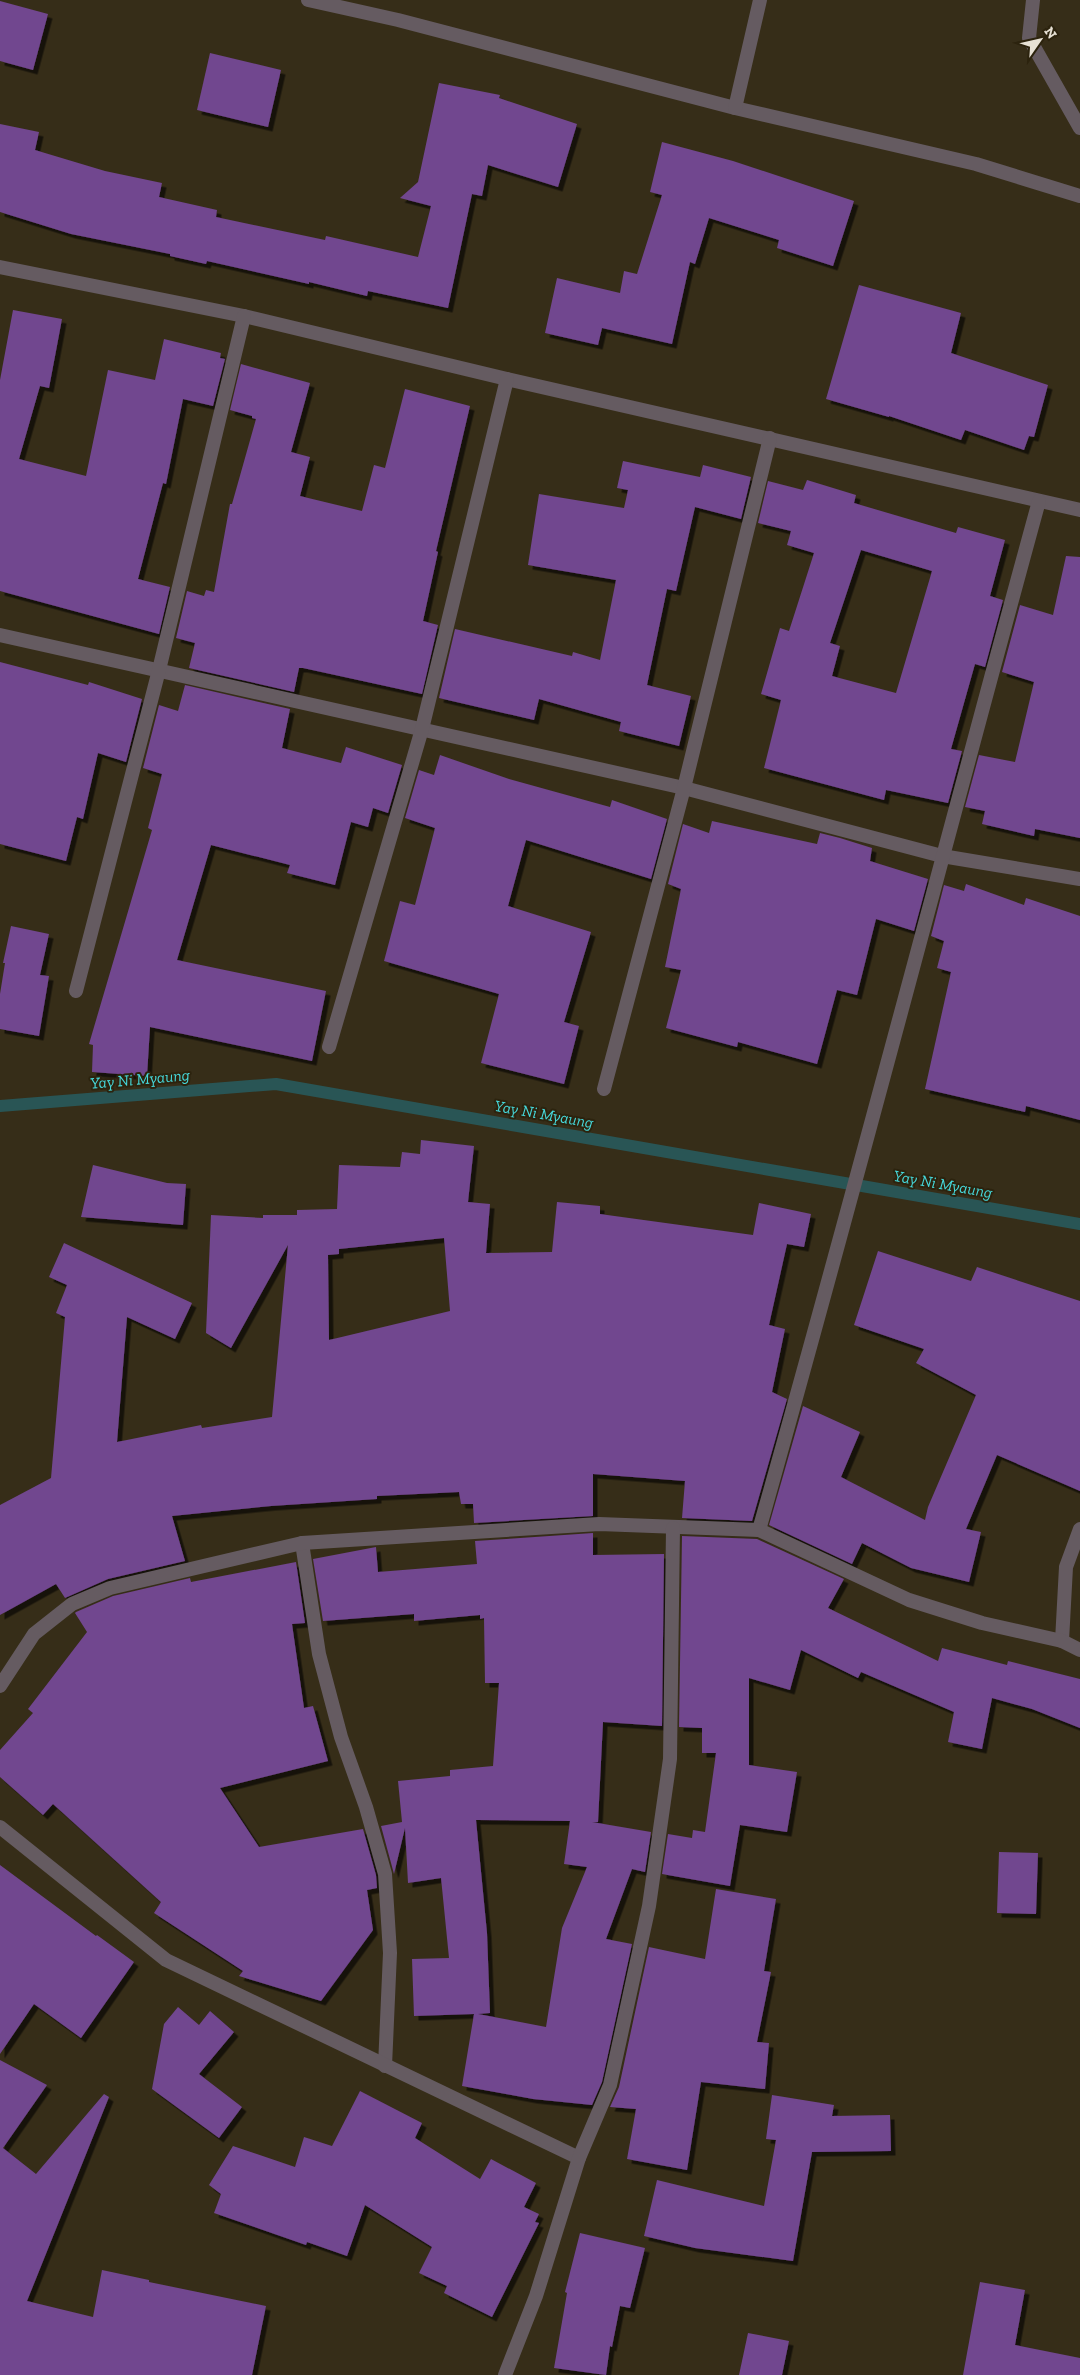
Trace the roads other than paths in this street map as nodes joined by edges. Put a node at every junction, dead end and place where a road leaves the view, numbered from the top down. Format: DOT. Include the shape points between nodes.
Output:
graph roads {
  1 [pos="308,0"];
  2 [pos="760,0"];
  3 [pos="1034,0"];
  4 [pos="735,108"];
  5 [pos="1080,128"];
  6 [pos="1080,196"];
  7 [pos="0,267"];
  8 [pos="244,316"];
  9 [pos="507,379"];
  10 [pos="770,438"];
  11 [pos="1039,501"];
  12 [pos="1080,510"];
  13 [pos="0,635"];
  14 [pos="159,670"];
  15 [pos="422,729"];
  16 [pos="684,788"];
  17 [pos="942,856"];
  18 [pos="1080,879"];
  19 [pos="76,991"];
  20 [pos="330,1047"];
  21 [pos="604,1089"];
  22 [pos="673,1528"];
  23 [pos="1080,1529"];
  24 [pos="759,1530"];
  25 [pos="302,1543"];
  26 [pos="1062,1641"];
  27 [pos="1080,1650"];
  28 [pos="0,1686"];
  29 [pos="0,1827"];
  30 [pos="385,2066"];
  31 [pos="578,2158"];
  32 [pos="505,2375"];
  1 -- 4 [label="street" via="398,20"];
  2 -- 4 [label="street"];
  3 -- 5 [label="street" via="1029,38"];
  4 -- 6 [label="street" via="976,164"];
  7 -- 8 [label="street"];
  8 -- 9 [label="street"];
  8 -- 14 [label="street"];
  9 -- 10 [label="street"];
  9 -- 15 [label="street"];
  10 -- 11 [label="street"];
  10 -- 16 [label="street"];
  11 -- 12 [label="street"];
  11 -- 17 [label="street"];
  13 -- 14 [label="street"];
  14 -- 15 [label="street"];
  14 -- 19 [label="street"];
  15 -- 16 [label="street"];
  15 -- 20 [label="street"];
  16 -- 17 [label="street"];
  16 -- 21 [label="street"];
  17 -- 18 [label="street"];
  17 -- 24 [label="street" via="844,1231"];
  22 -- 24 [label="street"];
  22 -- 25 [label="street" via="599,1524"];
  22 -- 31 [label="street" via="670,1759 650,1896 610,2085"];
  23 -- 26 [label="street" via="1066,1567"];
  24 -- 26 [label="street" via="909,1600 982,1623"];
  25 -- 28 [label="street" via="110,1588 72,1604 34,1634"];
  25 -- 30 [label="street" via="319,1654 341,1737 385,1874 390,1953"];
  26 -- 27 [label="street"];
  29 -- 30 [label="street" via="166,1960"];
  30 -- 31 [label="street"];
  31 -- 32 [label="street" via="536,2296"];
}
